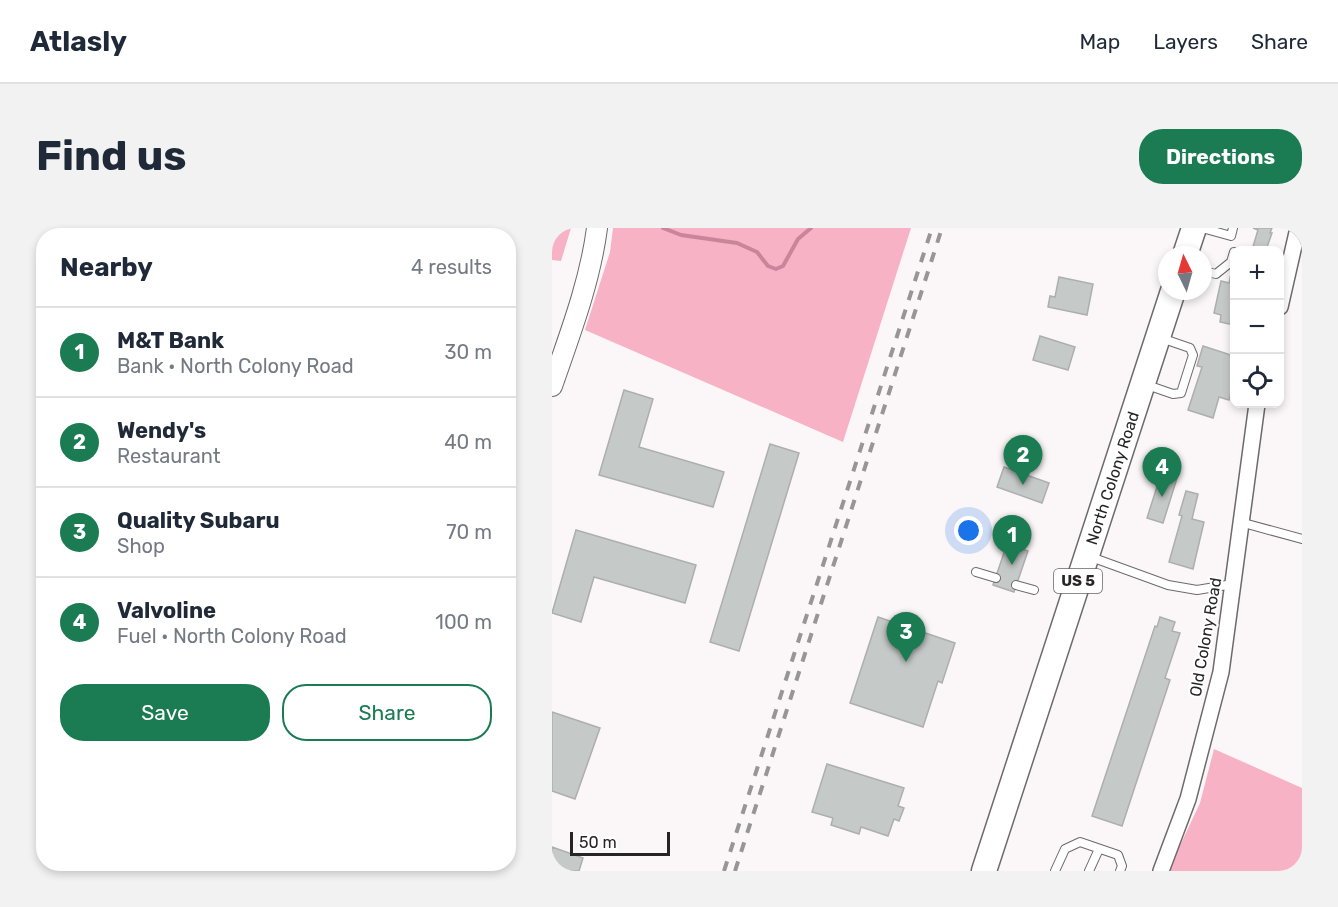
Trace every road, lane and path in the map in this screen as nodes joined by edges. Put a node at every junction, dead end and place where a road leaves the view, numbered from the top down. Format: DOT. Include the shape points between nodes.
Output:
graph roads {
  1 [pos="597,228"];
  2 [pos="1194,228"];
  3 [pos="1202,228"];
  4 [pos="1298,228"];
  5 [pos="1232,232"];
  6 [pos="1188,246"];
  7 [pos="1230,263"];
  8 [pos="1284,271"];
  9 [pos="1212,273"];
  10 [pos="1170,300"];
  11 [pos="1158,337"];
  12 [pos="1143,384"];
  13 [pos="552,386"];
  14 [pos="1256,408"];
  15 [pos="1240,522"];
  16 [pos="1302,539"];
  17 [pos="1086,556"];
  18 [pos="976,573"];
  19 [pos="996,578"];
  20 [pos="1233,584"];
  21 [pos="1016,585"];
  22 [pos="1034,590"];
  23 [pos="1099,849"];
  24 [pos="984,871"];
  25 [pos="1055,871"];
  26 [pos="1089,871"];
  27 [pos="1120,871"];
  28 [pos="1161,871"];
  1 -- 13 [label="street" via="579,307"];
  2 -- 6 [label="main road"];
  3 -- 5 [label="lane"];
  4 -- 8 [label="street"];
  7 -- 9 [label="lane"];
  10 -- 11 [label="main road, North Colony Road / US 5"];
  11 -- 12 [label="main road, North Colony Road / US 5"];
  11 -- 12 [label="lane" via="1191,348 1193,355 1181,393"];
  12 -- 17 [label="main road, North Colony Road / US 5"];
  14 -- 15 [label="street, Old Colony Road"];
  15 -- 16 [label="lane"];
  15 -- 20 [label="street, Old Colony Road"];
  17 -- 20 [label="lane" via="1168,585 1197,590"];
  17 -- 24 [label="main road, North Colony Road / US 5"];
  18 -- 19 [label="lane"];
  20 -- 28 [label="street, Old Colony Road" via="1214,700 1188,799"];
  21 -- 22 [label="lane"];
  23 -- 25 [label="lane" via="1080,842 1065,849"];
  23 -- 26 [label="lane"];
  23 -- 27 [label="lane" via="1118,855"];
}
